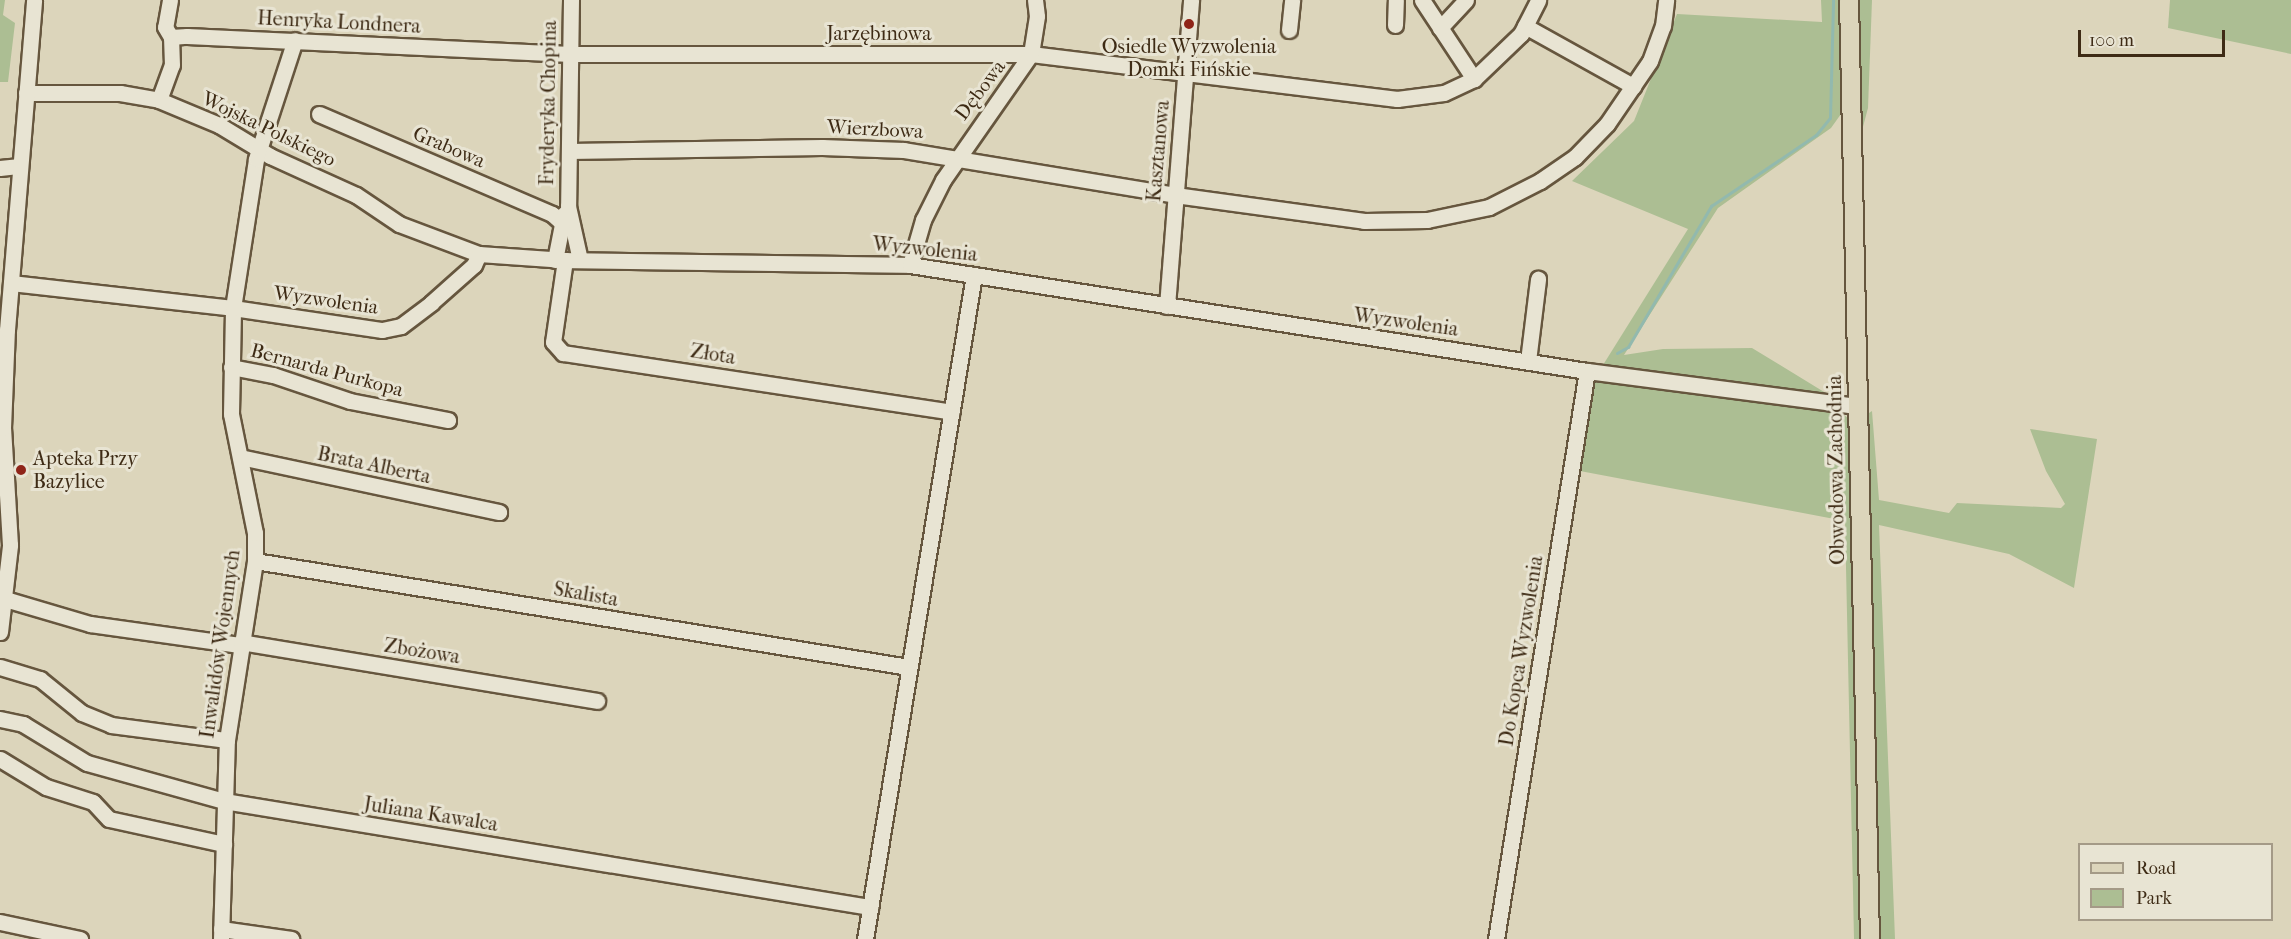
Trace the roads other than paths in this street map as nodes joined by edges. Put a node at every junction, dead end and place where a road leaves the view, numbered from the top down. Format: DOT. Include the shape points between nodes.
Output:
graph roads {
  1 [pos="34,0"];
  2 [pos="170,0"];
  3 [pos="571,0"];
  4 [pos="1035,0"];
  5 [pos="1191,0"];
  6 [pos="1292,0"];
  7 [pos="1396,0"];
  8 [pos="1422,0"];
  9 [pos="1466,0"];
  10 [pos="1538,0"];
  11 [pos="1666,0"];
  12 [pos="1849,0"];
  13 [pos="1395,25"];
  14 [pos="1525,27"];
  15 [pos="1440,28"];
  16 [pos="1289,30"];
  17 [pos="171,37"];
  18 [pos="295,40"];
  19 [pos="571,54"];
  20 [pos="1031,54"];
  21 [pos="1185,73"];
  22 [pos="1474,79"];
  23 [pos="1633,86"];
  24 [pos="26,93"];
  25 [pos="159,100"];
  26 [pos="319,114"];
  27 [pos="259,148"];
  28 [pos="569,152"];
  29 [pos="958,156"];
  30 [pos="20,166"];
  31 [pos="0,168"];
  32 [pos="1175,195"];
  33 [pos="568,206"];
  34 [pos="561,222"];
  35 [pos="479,254"];
  36 [pos="566,260"];
  37 [pos="910,265"];
  38 [pos="974,275"];
  39 [pos="1538,279"];
  40 [pos="11,283"];
  41 [pos="1167,306"];
  42 [pos="233,308"];
  43 [pos="4,312"];
  44 [pos="1528,361"];
  45 [pos="231,367"];
  46 [pos="1587,371"];
  47 [pos="2,401"];
  48 [pos="1857,406"];
  49 [pos="952,412"];
  50 [pos="448,420"];
  51 [pos="240,457"];
  52 [pos="499,512"];
  53 [pos="255,561"];
  54 [pos="4,593"];
  55 [pos="0,633"];
  56 [pos="241,643"];
  57 [pos="0,667"];
  58 [pos="909,667"];
  59 [pos="597,701"];
  60 [pos="0,719"];
  61 [pos="227,740"];
  62 [pos="0,759"];
  63 [pos="224,801"];
  64 [pos="224,844"];
  65 [pos="870,907"];
  66 [pos="0,922"];
  67 [pos="221,934"];
  68 [pos="80,939"];
  69 [pos="291,939"];
  70 [pos="864,939"];
  71 [pos="1496,939"];
  72 [pos="1870,939"];
  1 -- 24 [label="street"];
  2 -- 17 [label="street" via="165,27"];
  3 -- 19 [label="street, Fryderyka Chopina"];
  4 -- 20 [label="street, Dębowa" via="1037,16"];
  5 -- 21 [label="street, Kasztanowa"];
  6 -- 16 [label="street"];
  7 -- 13 [label="street"];
  8 -- 15 [label="street"];
  9 -- 15 [label="street"];
  10 -- 14 [label="street, Jarzębinowa"];
  11 -- 23 [label="street, Wierzbowa" via="1663,26 1650,61"];
  12 -- 48 [label="main road, Obwodowa Zachodnia"];
  14 -- 22 [label="street, Jarzębinowa" via="1494,63"];
  14 -- 23 [label="street"];
  15 -- 22 [label="street"];
  17 -- 18 [label="street, Henryka Londnera"];
  17 -- 25 [label="street" via="172,65"];
  18 -- 19 [label="street, Henryka Londnera"];
  18 -- 27 [label="street, Inwalidów Wojennych"];
  19 -- 20 [label="street, Jarzębinowa"];
  19 -- 28 [label="street, Fryderyka Chopina"];
  20 -- 21 [label="street, Jarzębinowa"];
  20 -- 29 [label="street, Dębowa"];
  21 -- 22 [label="street, Jarzębinowa" via="1397,99 1444,93"];
  21 -- 32 [label="street, Kasztanowa"];
  23 -- 32 [label="street, Wierzbowa" via="1607,124 1575,157 1540,181 1489,207 1427,220 1364,221"];
  24 -- 25 [label="street, Wojska Polskiego" via="120,93"];
  24 -- 30 [label="street"];
  25 -- 27 [label="street, Wojska Polskiego" via="219,125"];
  26 -- 34 [label="street, Grabowa" via="552,214"];
  27 -- 35 [label="street, Wojska Polskiego" via="356,195 399,224"];
  27 -- 42 [label="street, Inwalidów Wojennych"];
  28 -- 29 [label="street, Wierzbowa" via="822,147"];
  28 -- 33 [label="street, Fryderyka Chopina"];
  29 -- 32 [label="street, Wierzbowa"];
  29 -- 37 [label="street, Dębowa" via="923,220"];
  30 -- 31 [label="street"];
  30 -- 40 [label="street"];
  32 -- 41 [label="street, Kasztanowa"];
  33 -- 34 [label="street, Fryderyka Chopina"];
  33 -- 36 [label="street, Fryderyka Chopina"];
  34 -- 36 [label="street, Fryderyka Chopina"];
  35 -- 36 [label="street, Wyzwolenia"];
  35 -- 42 [label="street, Wyzwolenia" via="474,265 401,326 382,330"];
  36 -- 37 [label="street, Wyzwolenia"];
  36 -- 49 [label="street, Złota" via="553,342 564,353"];
  37 -- 38 [label="street, Wyzwolenia"];
  38 -- 41 [label="street, Wyzwolenia"];
  38 -- 49 [label="street"];
  39 -- 44 [label="street"];
  40 -- 42 [label="street, Wyzwolenia"];
  40 -- 43 [label="street"];
  41 -- 44 [label="street, Wyzwolenia"];
  42 -- 45 [label="street, Inwalidów Wojennych"];
  43 -- 47 [label="street"];
  44 -- 46 [label="street, Wyzwolenia"];
  45 -- 50 [label="street, Bernarda Purkopa" via="273,375 350,401"];
  45 -- 51 [label="street, Inwalidów Wojennych" via="231,414"];
  46 -- 48 [label="street, Wyzwolenia"];
  46 -- 71 [label="street, Do Kopca Wyzwolenia"];
  47 -- 54 [label="street" via="10,545"];
  48 -- 72 [label="main road, Obwodowa Zachodnia"];
  49 -- 58 [label="street"];
  51 -- 52 [label="street, Brata Alberta"];
  51 -- 53 [label="street, Inwalidów Wojennych" via="255,534"];
  53 -- 56 [label="street, Inwalidów Wojennych"];
  53 -- 58 [label="street, Skalista"];
  54 -- 55 [label="street"];
  54 -- 56 [label="street, Zbożowa" via="90,624"];
  56 -- 59 [label="street, Zbożowa"];
  56 -- 61 [label="street, Inwalidów Wojennych"];
  57 -- 61 [label="street" via="40,679 76,709 111,725"];
  58 -- 65 [label="street"];
  60 -- 63 [label="street, Juliana Kawalca" via="23,724 87,763"];
  61 -- 63 [label="street, Inwalidów Wojennych"];
  62 -- 64 [label="street" via="46,787 93,802 109,819"];
  63 -- 64 [label="street, Inwalidów Wojennych"];
  63 -- 65 [label="street, Juliana Kawalca"];
  64 -- 67 [label="street, Inwalidów Wojennych"];
  65 -- 70 [label="street"];
  66 -- 68 [label="street"];
  67 -- 69 [label="street"];
}
